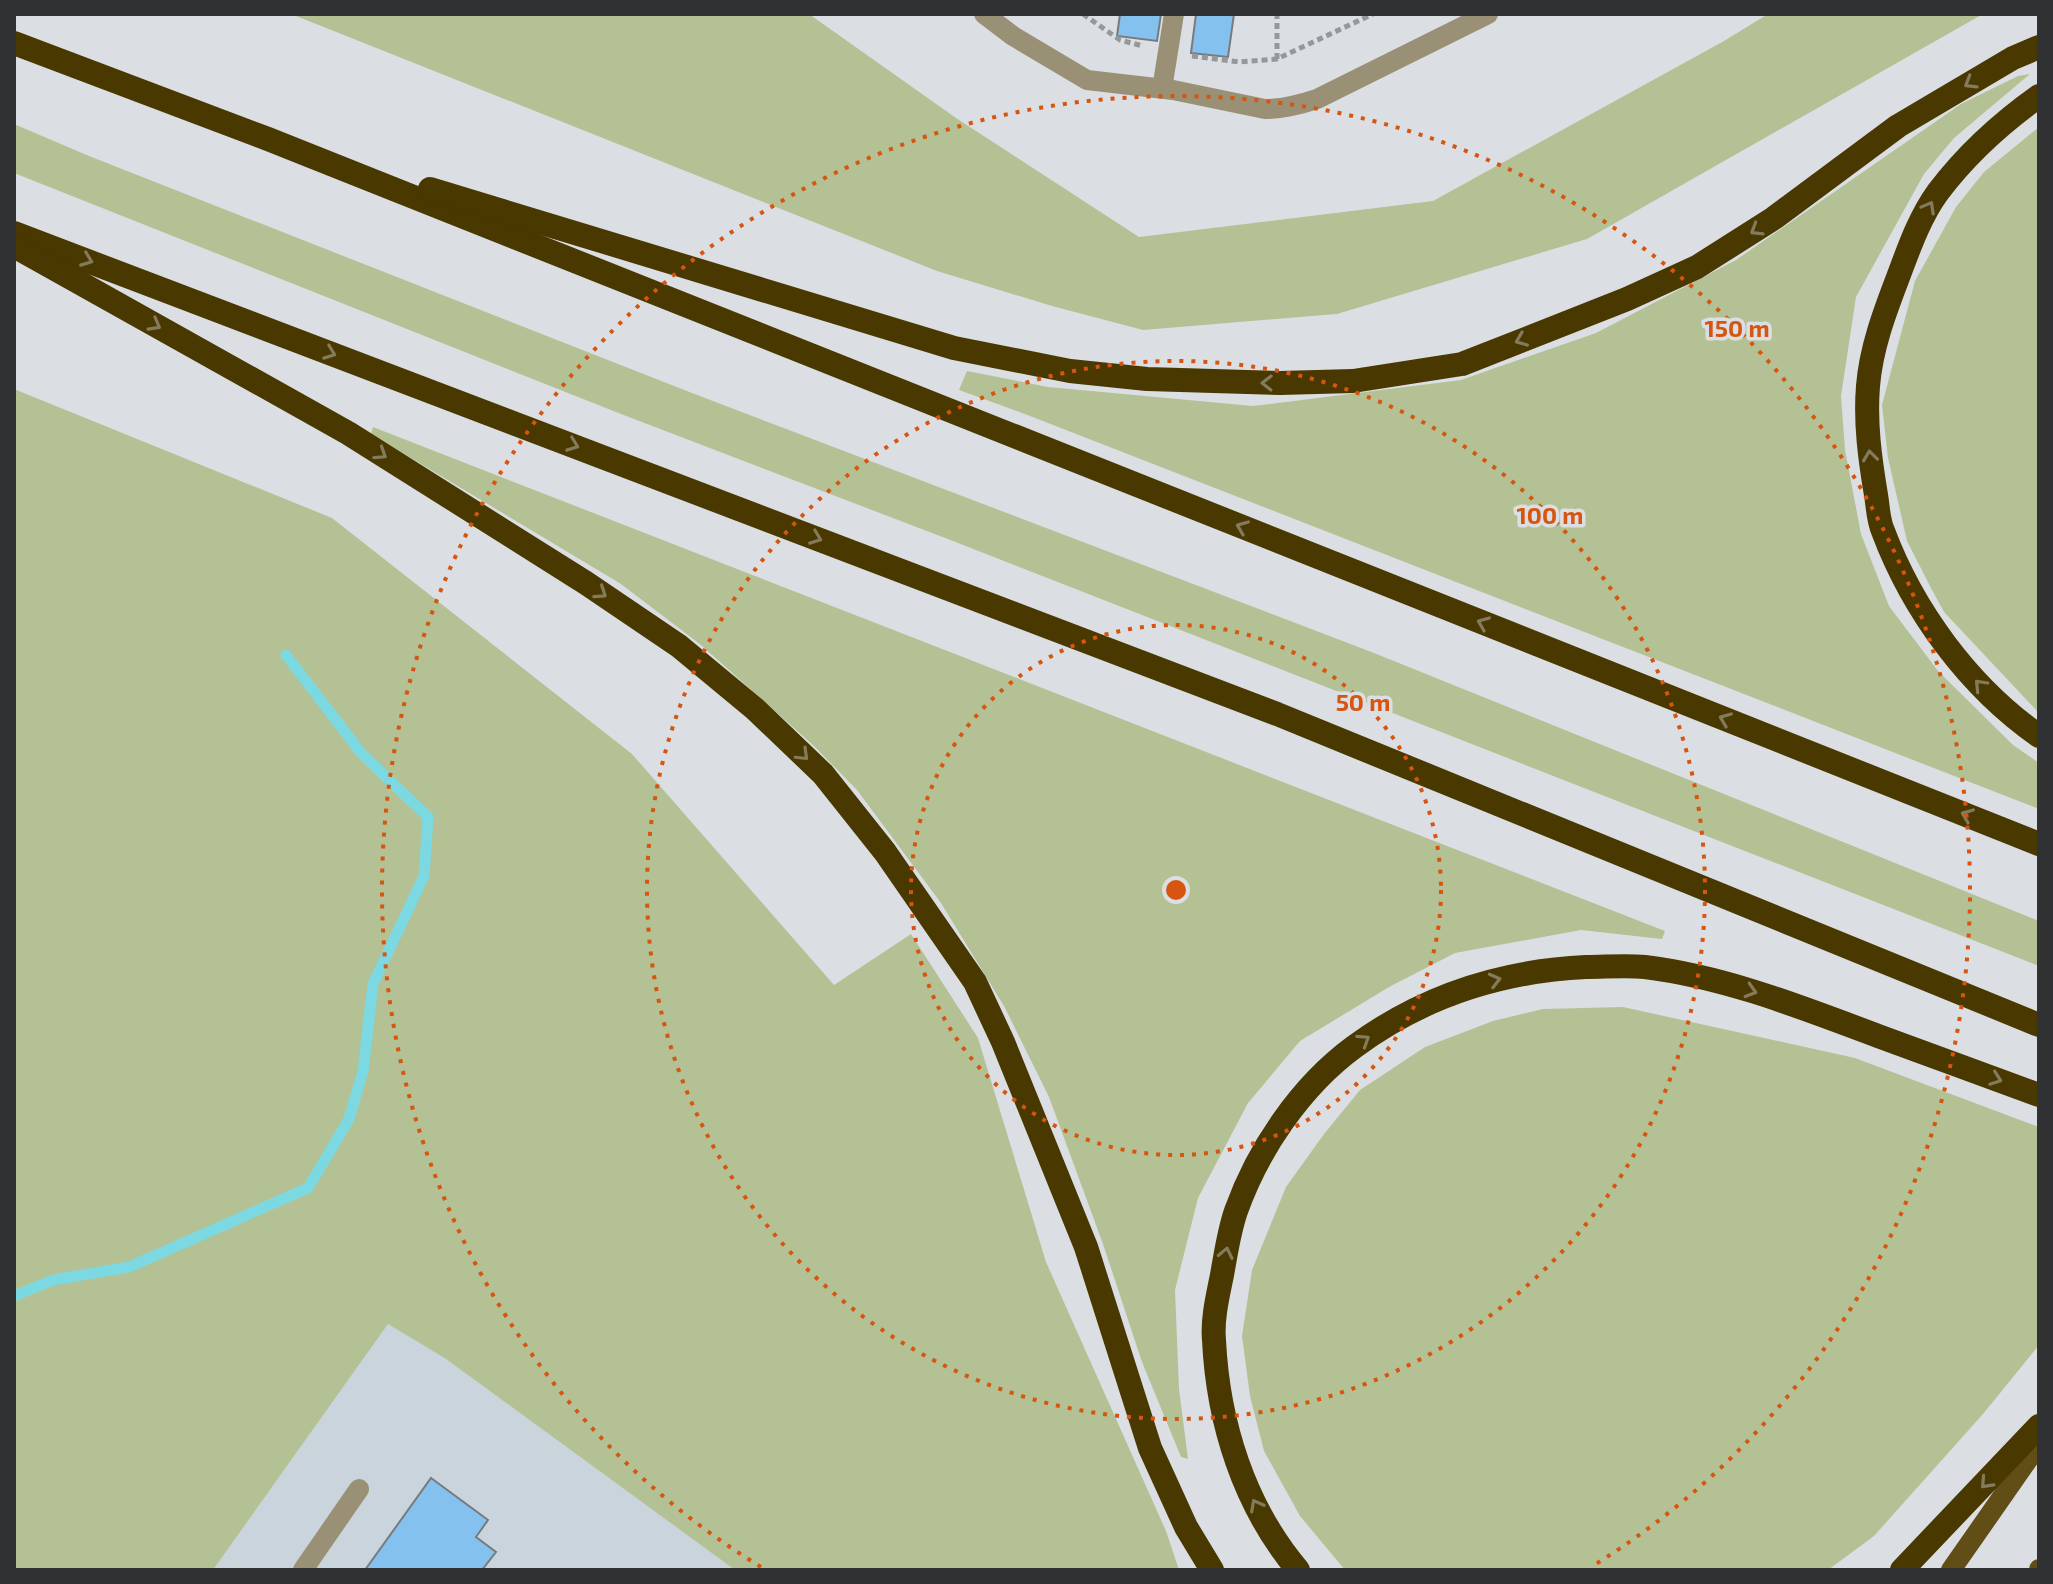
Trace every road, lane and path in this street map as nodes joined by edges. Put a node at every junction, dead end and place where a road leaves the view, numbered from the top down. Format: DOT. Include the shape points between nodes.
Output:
graph roads {
  1 [pos="984,14"];
  2 [pos="1083,14"];
  3 [pos="1174,14"];
  4 [pos="1279,14"];
  5 [pos="1373,14"];
  6 [pos="1488,14"];
  7 [pos="14,43"];
  8 [pos="2039,47"];
  9 [pos="1168,53"];
  10 [pos="1277,59"];
  11 [pos="1162,89"];
  12 [pos="2039,96"];
  13 [pos="268,139"];
  14 [pos="14,233"];
  15 [pos="14,246"];
  16 [pos="2039,736"];
  17 [pos="2039,844"];
  18 [pos="2039,1025"];
  19 [pos="2039,1095"];
  20 [pos="2039,1426"];
  21 [pos="2039,1444"];
  22 [pos="359,1489"];
  23 [pos="303,1570"];
  24 [pos="1212,1570"];
  25 [pos="1298,1570"];
  26 [pos="1902,1570"];
  27 [pos="1951,1570"];
  1 -- 11 [label="street" via="1087,80"];
  2 -- 9 [label="path" via="1120,40"];
  3 -- 9 [label="street"];
  4 -- 10 [label="path"];
  5 -- 10 [label="path"];
  6 -- 11 [label="street" via="1294,107 1265,109"];
  7 -- 13 [label="highway"];
  8 -- 13 [label="highway, one-way" via="1898,126 1774,218 1697,267 1462,364 1353,381 1147,379 1070,371 954,348"];
  9 -- 10 [label="path" via="1225,62"];
  9 -- 11 [label="street"];
  16 -- 12 [label="highway, one-way" via="2009,715 1959,664 1914,595 1882,529 1868,450 1868,385 1878,330 1914,235 1937,194 1971,153"];
  17 -- 13 [label="highway, one-way"];
  14 -- 18 [label="highway, one-way" via="1277,714"];
  15 -- 24 [label="highway, one-way" via="348,433 586,583 679,646 823,774 885,852 975,982 1086,1247 1150,1448"];
  25 -- 19 [label="highway, one-way" via="1236,1465 1213,1337 1218,1294 1236,1212 1268,1145 1325,1072 1391,1022 1450,993 1529,971 1642,967 1743,988"];
  20 -- 26 [label="highway, one-way"];
  21 -- 27 [label="main road"];
  22 -- 23 [label="street"];
}
